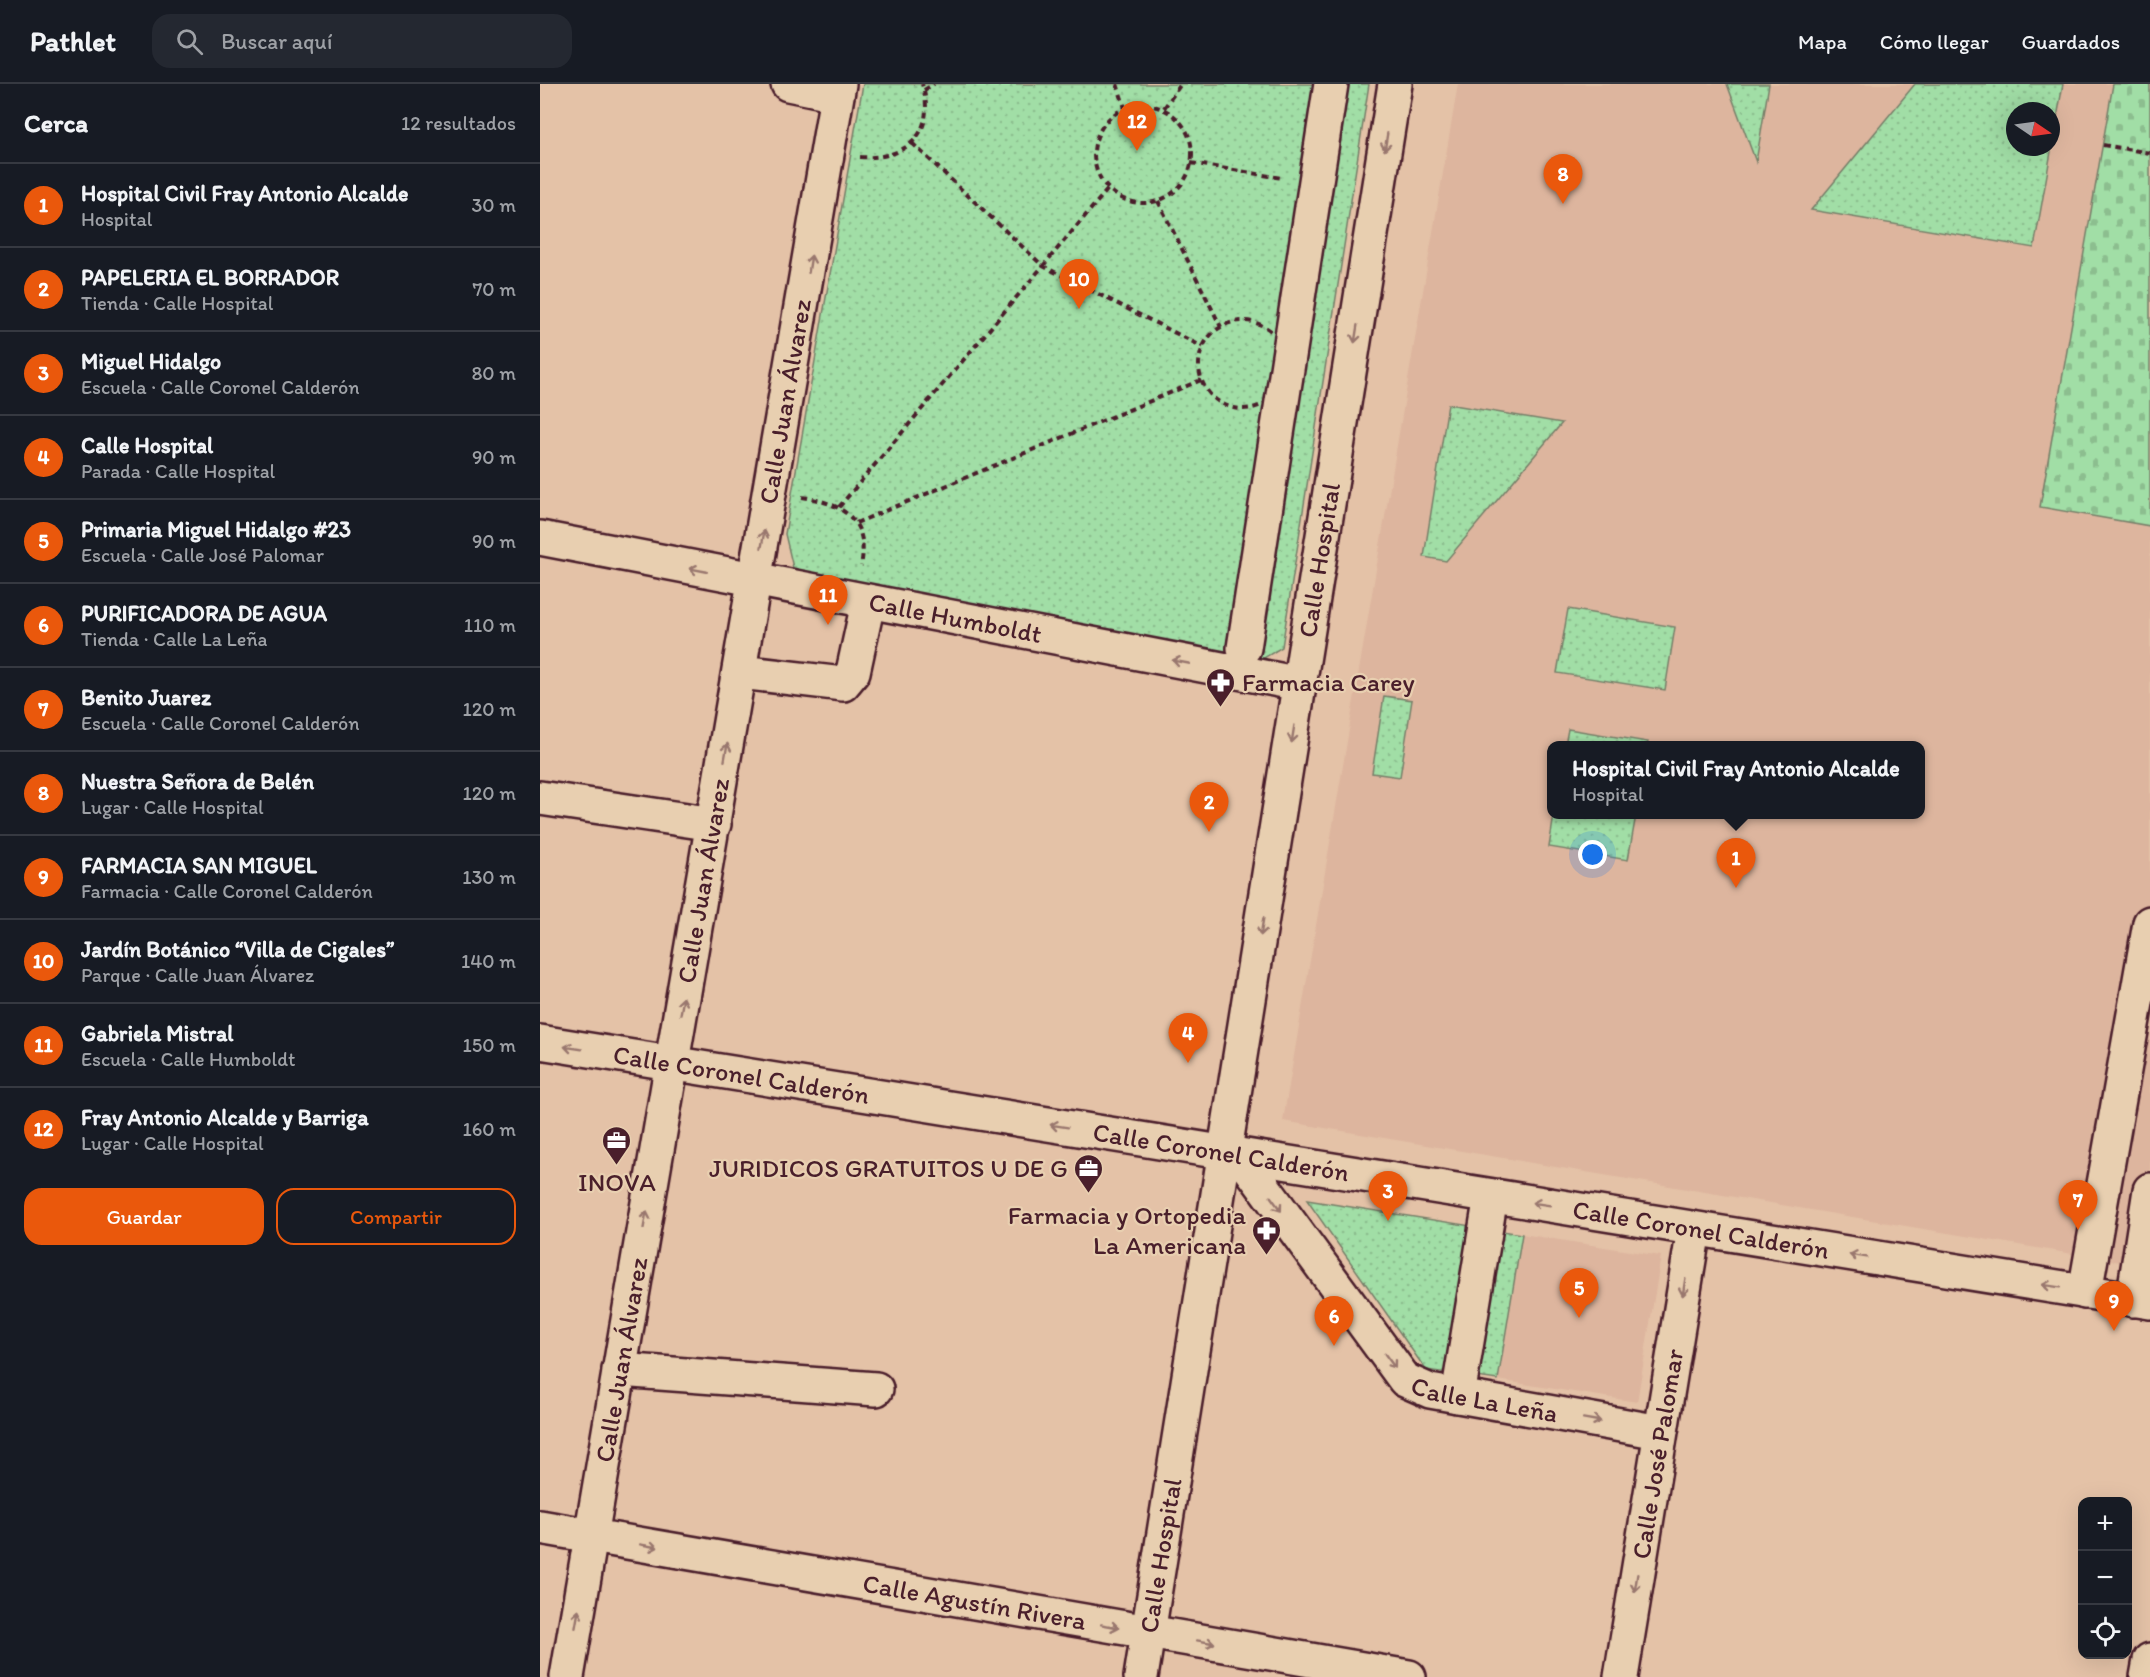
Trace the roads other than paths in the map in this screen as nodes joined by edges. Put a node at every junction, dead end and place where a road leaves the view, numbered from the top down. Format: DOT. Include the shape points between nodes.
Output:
graph roads {
  1 [pos="788,84"];
  2 [pos="1331,84"];
  3 [pos="1395,84"];
  4 [pos="838,89"];
  5 [pos="540,538"];
  6 [pos="755,581"];
  7 [pos="863,589"];
  8 [pos="1244,648"];
  9 [pos="740,672"];
  10 [pos="1300,684"];
  11 [pos="540,798"];
  12 [pos="714,824"];
  13 [pos="2150,923"];
  14 [pos="540,1042"];
  15 [pos="672,1064"];
  16 [pos="1234,1155"];
  17 [pos="2150,1190"];
  18 [pos="1491,1196"];
  19 [pos="1694,1229"];
  20 [pos="2085,1292"];
  21 [pos="2142,1301"];
  22 [pos="619,1370"];
  23 [pos="876,1389"];
  24 [pos="1458,1396"];
  25 [pos="1660,1432"];
  26 [pos="540,1527"];
  27 [pos="592,1535"];
  28 [pos="1149,1632"];
  29 [pos="2150,1660"];
  30 [pos="567,1677"];
  31 [pos="1141,1677"];
  32 [pos="1409,1677"];
  33 [pos="1621,1677"];
  34 [pos="2147,1677"];
  1 -- 4 [label="street"];
  2 -- 8 [label="street"];
  3 -- 10 [label="street, Calle Hospital, one-way"];
  6 -- 4 [label="street, Calle Juan Álvarez, one-way"];
  6 -- 5 [label="street, Calle Humboldt, one-way"];
  6 -- 7 [label="street, Calle Humboldt"];
  6 -- 9 [label="street, Calle Juan Álvarez"];
  7 -- 9 [label="street" via="853,672 843,684"];
  10 -- 7 [label="street, Calle Humboldt, one-way"];
  12 -- 9 [label="street, Calle Juan Álvarez, one-way"];
  10 -- 16 [label="street, Calle Hospital, one-way"];
  11 -- 12 [label="street"];
  15 -- 12 [label="street, Calle Juan Álvarez, one-way"];
  13 -- 20 [label="street"];
  15 -- 14 [label="street, Calle Coronel Calderón, one-way"];
  16 -- 15 [label="street, Calle Coronel Calderón, one-way"];
  22 -- 15 [label="street, Calle Juan Álvarez, one-way"];
  16 -- 18 [label="street, Calle Coronel Calderón"];
  16 -- 24 [label="street, Calle La Leña, one-way" via="1396,1370 1417,1387"];
  16 -- 28 [label="street, Calle Hospital"];
  17 -- 21 [label="street"];
  19 -- 18 [label="street, Calle Coronel Calderón, one-way"];
  18 -- 24 [label="street"];
  20 -- 19 [label="street, Calle Coronel Calderón, one-way"];
  19 -- 25 [label="street, Calle José Palomar, one-way"];
  20 -- 21 [label="street, Calle Coronel Calderón"];
  22 -- 23 [label="street"];
  22 -- 27 [label="street, Calle Juan Álvarez"];
  24 -- 25 [label="street, Calle La Leña, one-way"];
  25 -- 33 [label="street, Calle José Palomar, one-way"];
  26 -- 27 [label="street, Calle Agustín Rivera"];
  27 -- 28 [label="street, Calle Agustín Rivera, one-way"];
  30 -- 27 [label="street, Calle Juan Álvarez, one-way"];
  28 -- 31 [label="street, Calle Hospital"];
  28 -- 32 [label="street, Calle Agustín Rivera, one-way"];
  29 -- 34 [label="street"];
}
